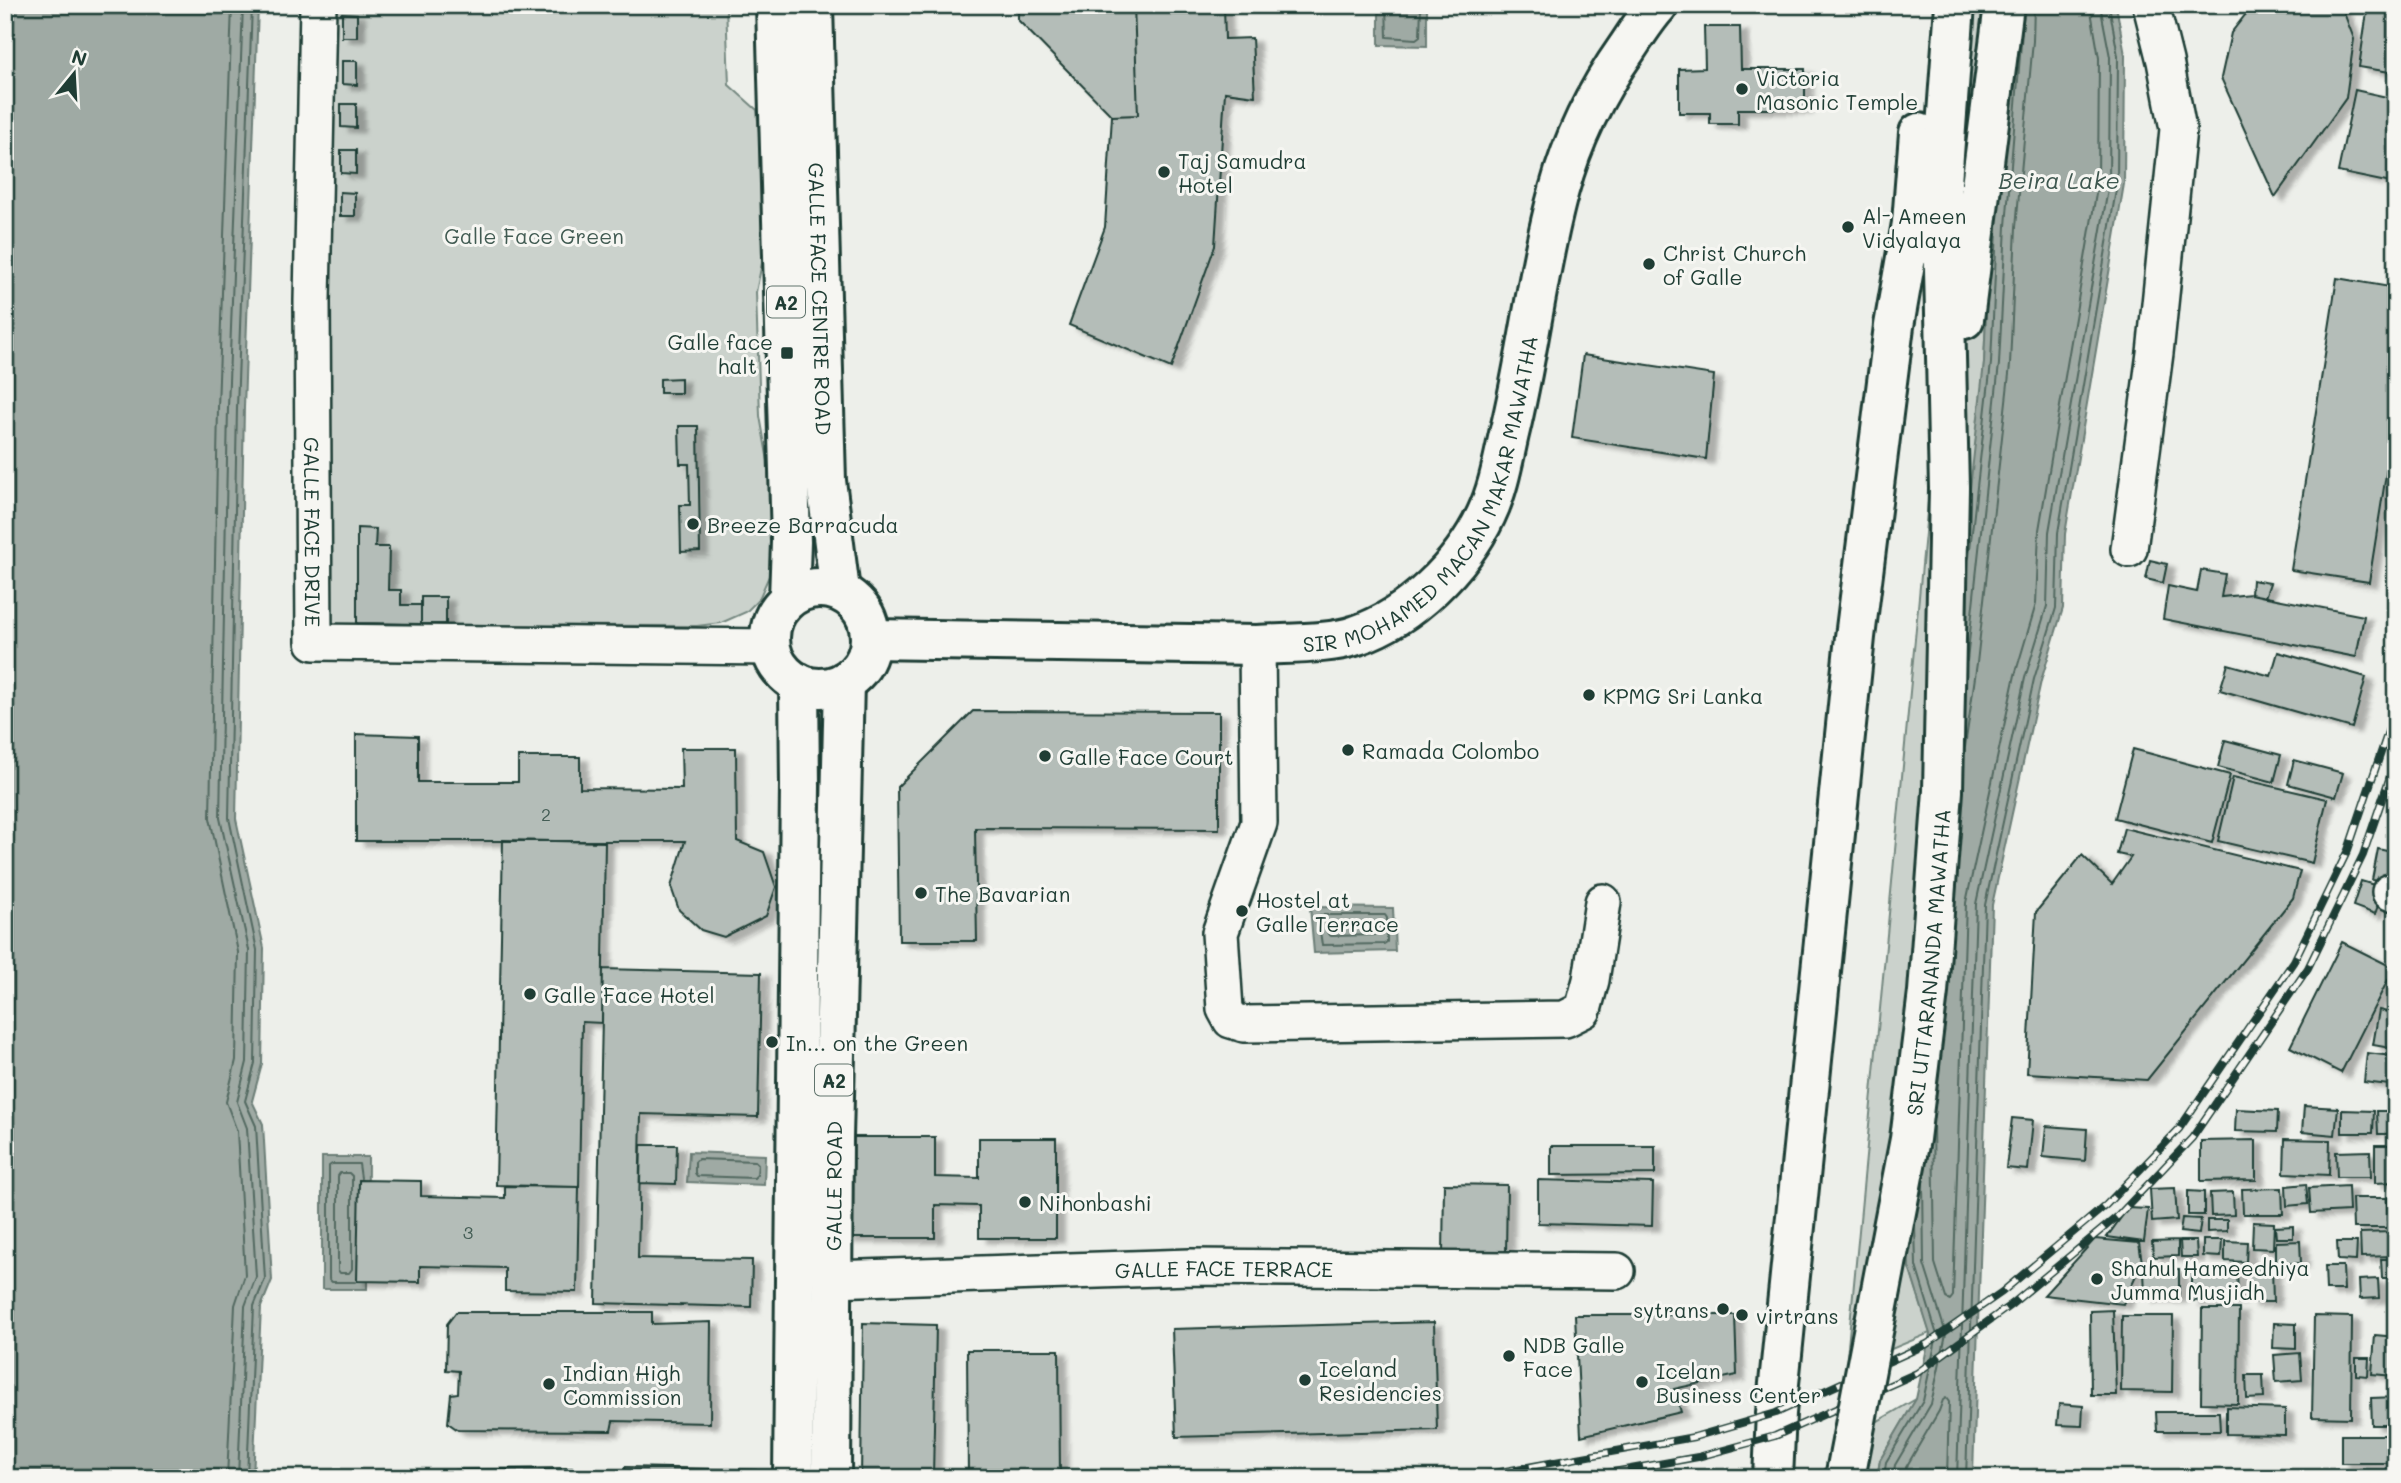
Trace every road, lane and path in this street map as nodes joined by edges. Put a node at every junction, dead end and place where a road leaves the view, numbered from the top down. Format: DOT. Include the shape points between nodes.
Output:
graph roads {
  1 [pos="318,5"];
  2 [pos="776,5"];
  3 [pos="813,5"];
  4 [pos="1930,5"];
  5 [pos="1955,5"];
  6 [pos="2004,5"];
  7 [pos="2151,5"];
  8 [pos="1654,8"];
  9 [pos="1912,223"];
  10 [pos="1947,439"];
  11 [pos="2129,549"];
  12 [pos="840,591"];
  13 [pos="789,598"];
  14 [pos="871,639"];
  15 [pos="1257,645"];
  16 [pos="771,648"];
  17 [pos="844,682"];
  18 [pos="799,683"];
  19 [pos="1602,902"];
  20 [pos="1617,1271"];
  21 [pos="832,1279"];
  22 [pos="793,1478"];
  23 [pos="831,1478"];
  24 [pos="1773,1478"];
  25 [pos="1844,1478"];
  1 -- 16 [label="street, GALLE FACE DRIVE" via="312,301 314,642"];
  2 -- 13 [label="main road, GALLE FACE CENTRE ROAD / A2"];
  3 -- 12 [label="main road, GALLE FACE CENTRE ROAD / A2" via="826,481"];
  4 -- 9 [label="main road, SRI UTTARANANDA MAWATHA"];
  5 -- 10 [label="main road, SRI UTTARANANDA MAWATHA" via="1942,182"];
  6 -- 10 [label="main road"];
  7 -- 11 [label="street" via="2178,129"];
  8 -- 15 [label="main road, SIR MOHAMED MACAN MAKAR MAWATHA" via="1606,78 1573,148 1548,233 1519,395 1486,515 1456,563 1401,613 1356,636"];
  9 -- 10 [label="main road, SRI UTTARANANDA MAWATHA" via="1915,302"];
  9 -- 24 [label="main road" via="1894,326 1855,637"];
  10 -- 25 [label="main road, SRI UTTARANANDA MAWATHA, bridge" via="1944,791 1927,992 1910,1139"];
  12 -- 13 [label="main road" via="811,588"];
  12 -- 14 [label="main road" via="862,609"];
  13 -- 16 [label="main road" via="774,617"];
  14 -- 15 [label="main road, SIR MOHAMED MACAN MAKAR MAWATHA"];
  14 -- 17 [label="main road" via="862,665"];
  15 -- 19 [label="street" via="1259,823 1220,933 1225,1009 1231,1020 1244,1024 1565,1019 1583,1010"];
  16 -- 18 [label="main road" via="778,664"];
  17 -- 18 [label="main road" via="827,687"];
  17 -- 21 [label="main road, GALLE ROAD / A2"];
  18 -- 22 [label="main road, GALLE ROAD / A2"];
  20 -- 21 [label="street, GALLE FACE TERRACE" via="1190,1267"];
  21 -- 23 [label="main road, GALLE ROAD / A2"];
}
